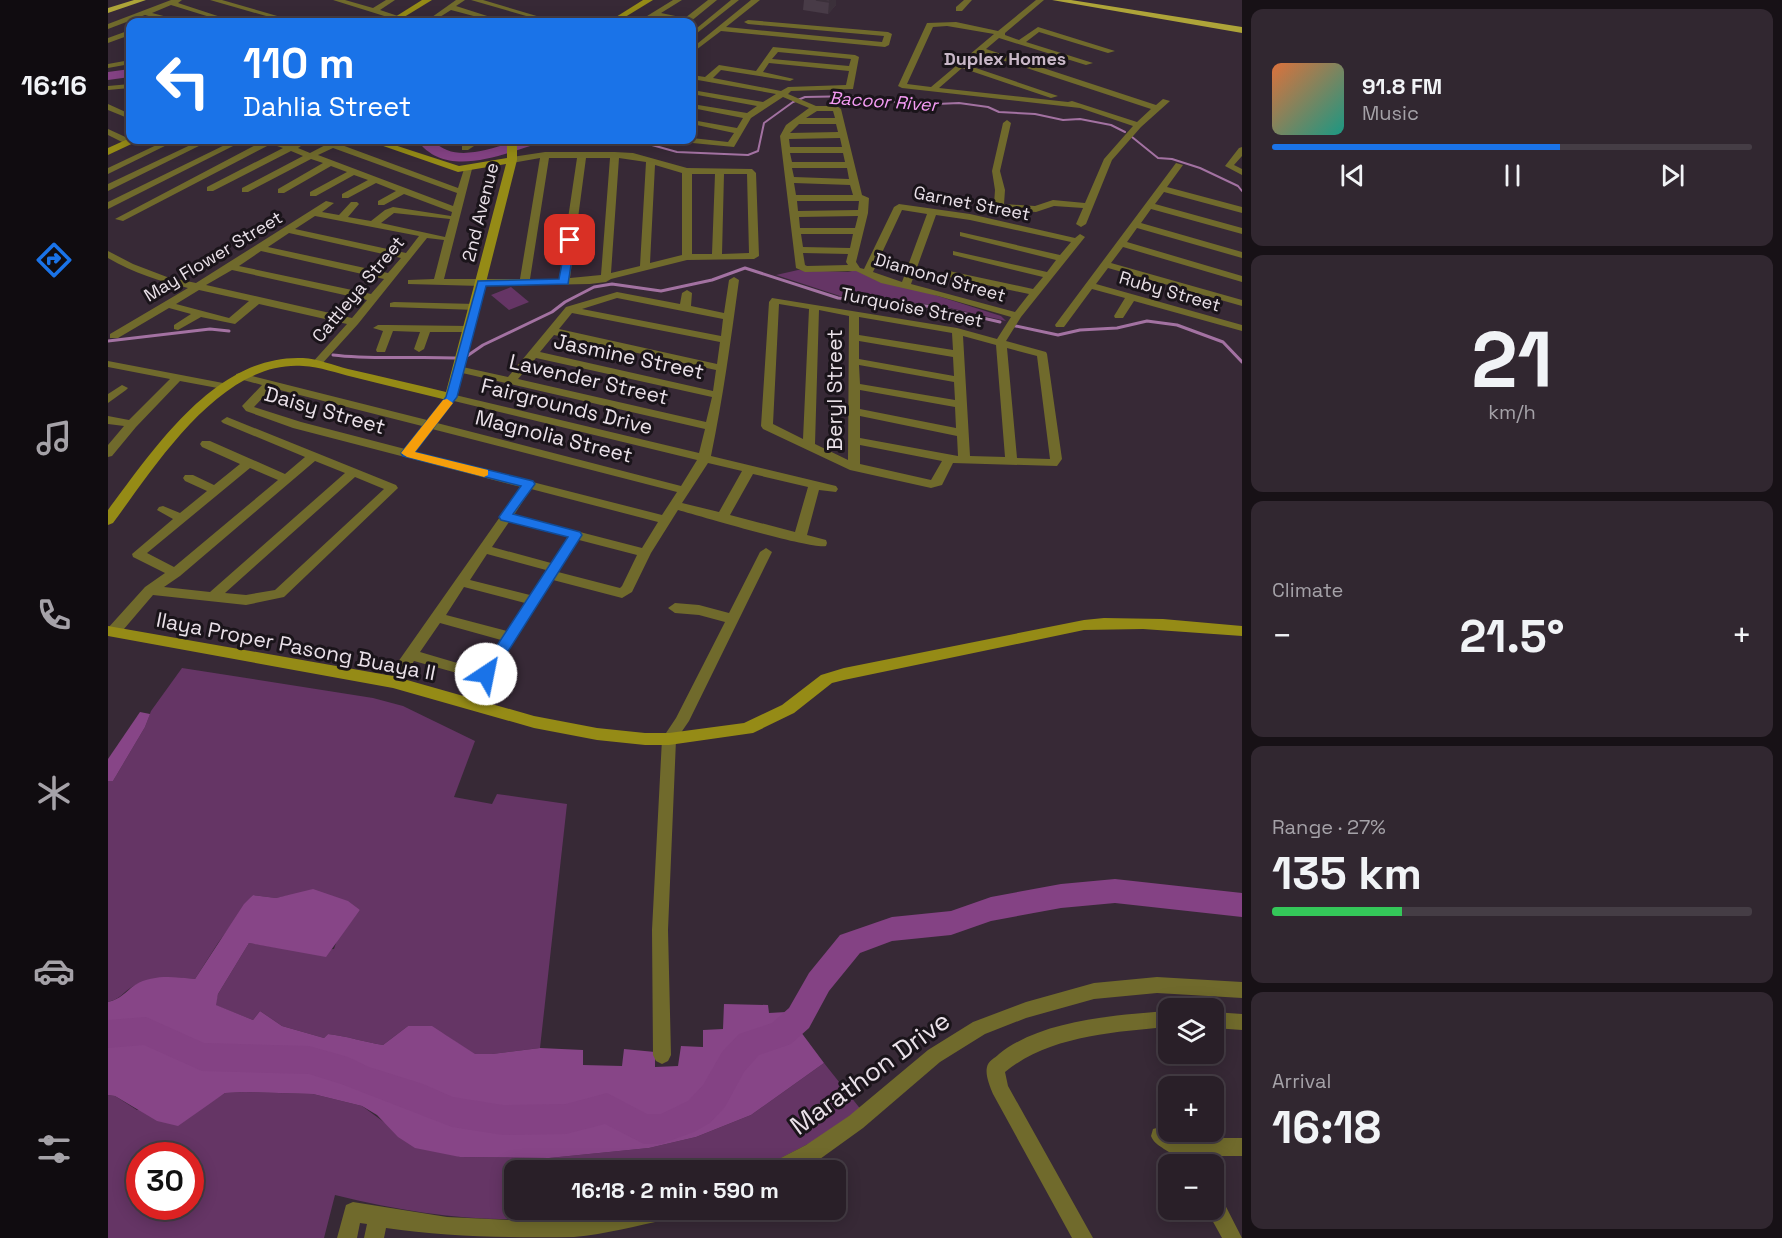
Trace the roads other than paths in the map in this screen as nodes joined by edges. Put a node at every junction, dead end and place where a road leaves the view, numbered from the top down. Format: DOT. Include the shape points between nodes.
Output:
graph roads {
  1 [pos="125,0"];
  2 [pos="142,0"];
  3 [pos="338,0"];
  4 [pos="391,0"];
  5 [pos="428,0"];
  6 [pos="461,0"];
  7 [pos="475,0"];
  8 [pos="649,0"];
  9 [pos="678,0"];
  10 [pos="712,0"];
  11 [pos="756,0"];
  12 [pos="968,0"];
  13 [pos="1040,0"];
  14 [pos="1056,0"];
  15 [pos="175,1"];
  16 [pos="220,1"];
  17 [pos="355,2"];
  18 [pos="733,2"];
  19 [pos="108,5"];
  20 [pos="450,7"];
  21 [pos="665,8"];
  22 [pos="959,9"];
  23 [pos="108,10"];
  24 [pos="373,10"];
  25 [pos="145,12"];
  26 [pos="655,14"];
  27 [pos="695,14"];
  28 [pos="130,18"];
  29 [pos="161,18"];
  30 [pos="221,18"];
  31 [pos="280,18"];
  32 [pos="400,18"];
  33 [pos="435,18"];
  34 [pos="488,18"];
  35 [pos="539,18"];
  36 [pos="619,18"];
  37 [pos="648,18"];
  38 [pos="670,18"];
  39 [pos="690,18"];
  40 [pos="126,20"];
  41 [pos="108,27"];
  42 [pos="719,29"];
  43 [pos="696,30"];
  44 [pos="1242,30"];
  45 [pos="738,32"];
  46 [pos="126,34"];
  47 [pos="1000,35"];
  48 [pos="108,41"];
  49 [pos="1021,42"];
  50 [pos="696,48"];
  51 [pos="981,50"];
  52 [pos="1111,51"];
  53 [pos="768,61"];
  54 [pos="126,63"];
  55 [pos="1089,63"];
  56 [pos="796,64"];
  57 [pos="108,66"];
  58 [pos="963,66"];
  59 [pos="824,67"];
  60 [pos="853,69"];
  61 [pos="758,74"];
  62 [pos="696,78"];
  63 [pos="790,79"];
  64 [pos="707,80"];
  65 [pos="120,86"];
  66 [pos="126,86"];
  67 [pos="819,87"];
  68 [pos="108,88"];
  69 [pos="934,88"];
  70 [pos="126,89"];
  71 [pos="696,93"];
  72 [pos="788,94"];
  73 [pos="1166,101"];
  74 [pos="764,105"];
  75 [pos="1081,106"];
  76 [pos="108,107"];
  77 [pos="696,107"];
  78 [pos="815,108"];
  79 [pos="1156,108"];
  80 [pos="126,115"];
  81 [pos="748,116"];
  82 [pos="798,121"];
  83 [pos="840,121"];
  84 [pos="696,123"];
  85 [pos="1007,123"];
  86 [pos="1138,125"];
  87 [pos="738,130"];
  88 [pos="108,132"];
  89 [pos="784,135"];
  90 [pos="843,135"];
  91 [pos="126,139"];
  92 [pos="696,141"];
  93 [pos="126,144"];
  94 [pos="165,144"];
  95 [pos="199,144"];
  96 [pos="233,144"];
  97 [pos="262,144"];
  98 [pos="280,144"];
  99 [pos="298,144"];
  100 [pos="382,144"];
  101 [pos="472,144"];
  102 [pos="512,144"];
  103 [pos="333,145"];
  104 [pos="290,148"];
  105 [pos="465,148"];
  106 [pos="786,150"];
  107 [pos="846,150"];
  108 [pos="108,152"];
  109 [pos="1241,152"];
  110 [pos="582,155"];
  111 [pos="615,155"];
  112 [pos="311,156"];
  113 [pos="545,156"];
  114 [pos="512,158"];
  115 [pos="651,161"];
  116 [pos="330,163"];
  117 [pos="789,165"];
  118 [pos="849,165"];
  119 [pos="1179,165"];
  120 [pos="468,169"];
  121 [pos="720,170"];
  122 [pos="108,171"];
  123 [pos="687,171"];
  124 [pos="354,172"];
  125 [pos="1242,172"];
  126 [pos="375,180"];
  127 [pos="790,180"];
  128 [pos="852,182"];
  129 [pos="108,188"];
  130 [pos="1161,188"];
  131 [pos="210,189"];
  132 [pos="244,190"];
  133 [pos="281,191"];
  134 [pos="403,191"];
  135 [pos="462,192"];
  136 [pos="313,194"];
  137 [pos="345,196"];
  138 [pos="858,197"];
  139 [pos="793,198"];
  140 [pos="329,203"];
  141 [pos="381,203"];
  142 [pos="354,204"];
  143 [pos="1148,205"];
  144 [pos="108,206"];
  145 [pos="1088,206"];
  146 [pos="1242,210"];
  147 [pos="457,211"];
  148 [pos="933,211"];
  149 [pos="314,213"];
  150 [pos="863,213"];
  151 [pos="108,214"];
  152 [pos="795,214"];
  153 [pos="447,217"];
  154 [pos="970,217"];
  155 [pos="120,219"];
  156 [pos="341,219"];
  157 [pos="129,224"];
  158 [pos="1134,224"];
  159 [pos="373,225"];
  160 [pos="287,230"];
  161 [pos="797,231"];
  162 [pos="859,231"];
  163 [pos="1242,231"];
  164 [pos="1080,233"];
  165 [pos="963,234"];
  166 [pos="425,235"];
  167 [pos="441,238"];
  168 [pos="1119,243"];
  169 [pos="260,248"];
  170 [pos="799,250"];
  171 [pos="854,251"];
  172 [pos="956,253"];
  173 [pos="108,254"];
  174 [pos="1242,255"];
  175 [pos="408,256"];
  176 [pos="717,256"];
  177 [pos="687,257"];
  178 [pos="1063,258"];
  179 [pos="1105,264"];
  180 [pos="230,267"];
  181 [pos="855,268"];
  182 [pos="645,269"];
  183 [pos="867,274"];
  184 [pos="949,274"];
  185 [pos="1049,276"];
  186 [pos="391,277"];
  187 [pos="606,279"];
  188 [pos="1242,279"];
  189 [pos="734,280"];
  190 [pos="412,282"];
  191 [pos="438,282"];
  192 [pos="525,282"];
  193 [pos="564,282"];
  194 [pos="482,283"];
  195 [pos="906,285"];
  196 [pos="1089,285"];
  197 [pos="197,286"];
  198 [pos="687,293"];
  199 [pos="941,294"];
  200 [pos="1036,294"];
  201 [pos="1131,297"];
  202 [pos="374,298"];
  203 [pos="257,300"];
  204 [pos="1242,303"];
  205 [pos="166,304"];
  206 [pos="394,305"];
  207 [pos="814,306"];
  208 [pos="476,307"];
  209 [pos="570,309"];
  210 [pos="685,310"];
  211 [pos="854,313"];
  212 [pos="200,314"];
  213 [pos="1119,316"];
  214 [pos="729,317"];
  215 [pos="354,322"];
  216 [pos="1013,322"];
  217 [pos="1060,325"];
  218 [pos="178,327"];
  219 [pos="1242,328"];
  220 [pos="426,329"];
  221 [pos="469,329"];
  222 [pos="957,331"];
  223 [pos="551,332"];
  224 [pos="114,336"];
  225 [pos="854,337"];
  226 [pos="726,340"];
  227 [pos="1001,341"];
  228 [pos="419,349"];
  229 [pos="381,350"];
  230 [pos="533,354"];
  231 [pos="957,354"];
  232 [pos="853,361"];
  233 [pos="108,364"];
  234 [pos="316,364"];
  235 [pos="722,368"];
  236 [pos="458,369"];
  237 [pos="240,376"];
  238 [pos="178,377"];
  239 [pos="959,380"];
  240 [pos="511,381"];
  241 [pos="269,384"];
  242 [pos="223,386"];
  243 [pos="854,386"];
  244 [pos="122,388"];
  245 [pos="718,395"];
  246 [pos="451,397"];
  247 [pos="108,400"];
  248 [pos="960,404"];
  249 [pos="854,411"];
  250 [pos="108,420"];
  251 [pos="227,421"];
  252 [pos="132,424"];
  253 [pos="430,425"];
  254 [pos="712,427"];
  255 [pos="962,433"];
  256 [pos="854,440"];
  257 [pos="206,444"];
  258 [pos="809,445"];
  259 [pos="109,451"];
  260 [pos="407,453"];
  261 [pos="313,457"];
  262 [pos="704,459"];
  263 [pos="949,459"];
  264 [pos="964,460"];
  265 [pos="1011,462"];
  266 [pos="249,463"];
  267 [pos="854,467"];
  268 [pos="749,470"];
  269 [pos="354,472"];
  270 [pos="189,478"];
  271 [pos="287,480"];
  272 [pos="529,484"];
  273 [pos="814,487"];
  274 [pos="832,489"];
  275 [pos="214,490"];
  276 [pos="683,490"];
  277 [pos="674,506"];
  278 [pos="163,510"];
  279 [pos="505,517"];
  280 [pos="181,518"];
  281 [pos="722,518"];
  282 [pos="108,520"];
  283 [pos="665,520"];
  284 [pos="576,535"];
  285 [pos="800,537"];
  286 [pos="821,543"];
  287 [pos="483,549"];
  288 [pos="766,552"];
  289 [pos="645,553"];
  290 [pos="552,572"];
  291 [pos="175,573"];
  292 [pos="461,582"];
  293 [pos="150,590"];
  294 [pos="211,598"];
  295 [pos="534,601"];
  296 [pos="675,608"];
  297 [pos="437,617"];
  298 [pos="732,619"];
  299 [pos="111,631"];
  300 [pos="1242,632"];
  301 [pos="510,638"];
  302 [pos="411,655"];
  303 [pos="399,673"];
  304 [pos="669,739"];
  305 [pos="1242,990"];
  306 [pos="1158,1020"];
  307 [pos="1224,1021"];
  308 [pos="1242,1022"];
  309 [pos="662,1055"];
  310 [pos="1171,1142"];
  311 [pos="1242,1146"];
  312 [pos="1181,1147"];
  313 [pos="1185,1154"];
  314 [pos="797,1160"];
  315 [pos="379,1217"];
  316 [pos="619,1220"];
  317 [pos="1223,1220"];
  318 [pos="347,1238"];
  319 [pos="374,1238"];
  320 [pos="1083,1238"];
  321 [pos="1233,1238"];
  1 -- 19 [label="main road"];
  2 -- 23 [label="main road"];
  3 -- 17 [label="street"];
  4 -- 24 [label="street"];
  5 -- 32 [label="street"];
  6 -- 20 [label="street"];
  7 -- 35 [label="street"];
  8 -- 36 [label="street"];
  9 -- 21 [label="street"];
  10 -- 18 [label="street"];
  10 -- 27 [label="street"];
  11 -- 42 [label="street"];
  12 -- 22 [label="street"];
  13 -- 47 [label="street"];
  14 -- 44 [label="main road"];
  15 -- 25 [label="street"];
  15 -- 30 [label="street"];
  16 -- 31 [label="street"];
  17 -- 24 [label="street"];
  18 -- 43 [label="street"];
  20 -- 33 [label="street"];
  20 -- 34 [label="street"];
  21 -- 26 [label="street"];
  21 -- 27 [label="street"];
  24 -- 32 [label="street"];
  25 -- 28 [label="street"];
  25 -- 29 [label="street"];
  26 -- 37 [label="street"];
  26 -- 38 [label="street"];
  27 -- 39 [label="street"];
  40 -- 41 [label="street"];
  42 -- 45 [label="street"];
  42 -- 50 [label="street"];
  45 -- 45 [label="street" via="885,45 888,34 749,21"];
  46 -- 48 [label="street"];
  47 -- 49 [label="street"];
  47 -- 51 [label="street"];
  47 -- 69 [label="street" via="947,24 930,25 902,86"];
  49 -- 52 [label="street" via="1038,29"];
  49 -- 55 [label="street"];
  51 -- 58 [label="street"];
  51 -- 79 [label="street"];
  53 -- 56 [label="street"];
  53 -- 60 [label="street" via="776,49 855,57"];
  53 -- 61 [label="street"];
  54 -- 57 [label="street"];
  56 -- 59 [label="street"];
  56 -- 63 [label="street"];
  58 -- 69 [label="street"];
  58 -- 75 [label="street"];
  59 -- 60 [label="street"];
  59 -- 67 [label="street"];
  60 -- 67 [label="street" via="850,87"];
  61 -- 63 [label="street"];
  61 -- 64 [label="street" via="719,67"];
  62 -- 64 [label="street"];
  63 -- 72 [label="street"];
  64 -- 72 [label="street"];
  65 -- 66 [label="street"];
  65 -- 68 [label="street"];
  65 -- 70 [label="street"];
  67 -- 72 [label="street"];
  69 -- 75 [label="street"];
  71 -- 74 [label="street"];
  72 -- 74 [label="street"];
  72 -- 78 [label="street"];
  73 -- 79 [label="street"];
  74 -- 81 [label="street"];
  75 -- 86 [label="street"];
  76 -- 80 [label="street"];
  77 -- 81 [label="street"];
  78 -- 82 [label="street"];
  78 -- 83 [label="street" via="836,108"];
  79 -- 86 [label="street"];
  81 -- 87 [label="street"];
  82 -- 83 [label="street"];
  82 -- 89 [label="street"];
  83 -- 90 [label="street"];
  84 -- 87 [label="street"];
  85 -- 145 [label="street" via="996,171 1001,207 1036,209 1053,203"];
  86 -- 145 [label="street" via="1107,159"];
  87 -- 92 [label="street" via="731,145"];
  88 -- 91 [label="street"];
  89 -- 90 [label="street"];
  89 -- 106 [label="street"];
  90 -- 107 [label="street"];
  93 -- 108 [label="street"];
  94 -- 122 [label="street"];
  95 -- 129 [label="street"];
  96 -- 144 [label="street"];
  97 -- 155 [label="street"];
  98 -- 104 [label="street"];
  99 -- 104 [label="street"];
  100 -- 120 [label="street"];
  101 -- 105 [label="street"];
  102 -- 114 [label="street, 2nd Avenue"];
  103 -- 112 [label="street"];
  103 -- 135 [label="street"];
  104 -- 112 [label="street"];
  104 -- 131 [label="street"];
  106 -- 107 [label="street"];
  106 -- 117 [label="street"];
  107 -- 118 [label="street"];
  109 -- 125 [label="street" via="1229,166"];
  110 -- 111 [label="street"];
  110 -- 113 [label="street"];
  110 -- 193 [label="street"];
  111 -- 115 [label="street"];
  111 -- 187 [label="street"];
  112 -- 116 [label="street"];
  112 -- 132 [label="street"];
  113 -- 114 [label="street"];
  113 -- 192 [label="street"];
  114 -- 120 [label="street"];
  114 -- 194 [label="street, 2nd Avenue"];
  115 -- 123 [label="street"];
  115 -- 182 [label="street"];
  116 -- 124 [label="street"];
  116 -- 133 [label="street"];
  117 -- 118 [label="street"];
  117 -- 127 [label="street"];
  118 -- 128 [label="street"];
  119 -- 130 [label="street"];
  120 -- 135 [label="street"];
  121 -- 123 [label="street"];
  121 -- 176 [label="street"];
  121 -- 176 [label="street" via="750,171 754,256"];
  123 -- 177 [label="street"];
  124 -- 126 [label="street"];
  124 -- 136 [label="street"];
  126 -- 134 [label="street"];
  126 -- 137 [label="street"];
  127 -- 128 [label="street"];
  127 -- 139 [label="street"];
  128 -- 138 [label="street"];
  130 -- 143 [label="street"];
  130 -- 146 [label="street"];
  134 -- 141 [label="street"];
  134 -- 147 [label="street"];
  135 -- 147 [label="street"];
  138 -- 139 [label="street"];
  138 -- 150 [label="street" via="865,200"];
  139 -- 152 [label="street"];
  140 -- 149 [label="street, May Flower Street"];
  142 -- 156 [label="street"];
  143 -- 158 [label="street"];
  143 -- 163 [label="street"];
  145 -- 164 [label="street"];
  147 -- 191 [label="street"];
  148 -- 154 [label="street, Garnet Street"];
  148 -- 183 [label="street, Garnet Street" via="897,207"];
  148 -- 195 [label="street"];
  149 -- 156 [label="street"];
  149 -- 160 [label="street, May Flower Street"];
  150 -- 152 [label="street"];
  150 -- 162 [label="street"];
  151 -- 155 [label="street"];
  152 -- 161 [label="street"];
  153 -- 159 [label="street" via="393,210"];
  154 -- 164 [label="street, Garnet Street"];
  154 -- 165 [label="street"];
  155 -- 157 [label="street"];
  156 -- 159 [label="street"];
  158 -- 168 [label="street"];
  158 -- 174 [label="street"];
  159 -- 166 [label="street"];
  160 -- 169 [label="street, May Flower Street"];
  160 -- 175 [label="street"];
  161 -- 162 [label="street"];
  161 -- 170 [label="street"];
  162 -- 171 [label="street"];
  164 -- 178 [label="street"];
  165 -- 172 [label="street"];
  165 -- 178 [label="street"];
  166 -- 167 [label="street"];
  166 -- 175 [label="street, Cattleya Street"];
  168 -- 179 [label="street"];
  168 -- 188 [label="street"];
  169 -- 180 [label="street, May Flower Street"];
  169 -- 186 [label="street"];
  170 -- 171 [label="street"];
  170 -- 181 [label="street" via="803,269"];
  171 -- 181 [label="street" via="851,262"];
  172 -- 184 [label="street"];
  172 -- 185 [label="street"];
  173 -- 197 [label="street" via="146,273"];
  175 -- 186 [label="street, Cattleya Street"];
  176 -- 177 [label="street"];
  177 -- 182 [label="street"];
  178 -- 185 [label="street"];
  179 -- 196 [label="street"];
  179 -- 204 [label="street"];
  180 -- 197 [label="street, May Flower Street"];
  180 -- 202 [label="street"];
  181 -- 183 [label="street, Diamond Street"];
  182 -- 187 [label="street"];
  183 -- 195 [label="street, Diamond Street"];
  184 -- 199 [label="street"];
  184 -- 200 [label="street"];
  185 -- 200 [label="street"];
  186 -- 202 [label="street, Cattleya Street"];
  187 -- 193 [label="street"];
  189 -- 214 [label="street"];
  190 -- 191 [label="street"];
  191 -- 194 [label="street"];
  192 -- 193 [label="street"];
  192 -- 194 [label="street"];
  194 -- 208 [label="street, 2nd Avenue"];
  195 -- 199 [label="street, Diamond Street"];
  196 -- 201 [label="street, Ruby Street"];
  196 -- 217 [label="street"];
  197 -- 203 [label="street"];
  197 -- 205 [label="street, May Flower Street"];
  198 -- 210 [label="street"];
  199 -- 216 [label="street, Diamond Street"];
  200 -- 216 [label="street"];
  201 -- 213 [label="street"];
  201 -- 219 [label="street, Ruby Street"];
  202 -- 215 [label="street, Cattleya Street"];
  203 -- 212 [label="street" via="231,322"];
  203 -- 215 [label="street"];
  205 -- 212 [label="street"];
  205 -- 224 [label="street, May Flower Street"];
  206 -- 208 [label="street"];
  207 -- 211 [label="street, Turquoise Street"];
  207 -- 258 [label="street"];
  207 -- 258 [label="street, Turquoise Street" via="774,302 766,424"];
  208 -- 221 [label="street, 2nd Avenue"];
  209 -- 210 [label="street" via="617,296"];
  209 -- 223 [label="street"];
  209 -- 226 [label="street"];
  210 -- 214 [label="street"];
  211 -- 222 [label="street, Turquoise Street"];
  211 -- 225 [label="street, Beryl Street"];
  212 -- 218 [label="street"];
  214 -- 226 [label="street"];
  215 -- 234 [label="street, Cattleya Street"];
  216 -- 227 [label="street"];
  220 -- 221 [label="street"];
  220 -- 228 [label="street"];
  220 -- 229 [label="street" via="383,328"];
  221 -- 236 [label="street, 2nd Avenue"];
  222 -- 227 [label="street, Turquoise Street"];
  222 -- 231 [label="street"];
  223 -- 230 [label="street"];
  223 -- 235 [label="street"];
  225 -- 231 [label="street"];
  225 -- 232 [label="street, Beryl Street"];
  226 -- 235 [label="street"];
  227 -- 265 [label="street"];
  227 -- 265 [label="street, Turquoise Street" via="1041,352 1055,462"];
  230 -- 240 [label="street"];
  230 -- 245 [label="street, Jasmine Street"];
  231 -- 239 [label="street"];
  232 -- 239 [label="street"];
  232 -- 243 [label="street, Beryl Street"];
  233 -- 238 [label="street"];
  234 -- 237 [label="street, Fairgrounds Drive" via="278,363"];
  234 -- 246 [label="street, Fairgrounds Drive"];
  235 -- 245 [label="street"];
  236 -- 240 [label="street, Lavender Street"];
  236 -- 246 [label="street, 2nd Avenue"];
  237 -- 241 [label="street, Magnolia Street"];
  237 -- 242 [label="street, Fairgrounds Drive"];
  238 -- 242 [label="street"];
  238 -- 252 [label="street"];
  239 -- 248 [label="street"];
  240 -- 254 [label="street, Lavender Street"];
  241 -- 253 [label="street, Magnolia Street"];
  241 -- 260 [label="street, Daisy Street" via="248,406 250,409"];
  242 -- 282 [label="street, Fairgrounds Drive" via="174,434"];
  243 -- 248 [label="street"];
  243 -- 249 [label="street, Beryl Street"];
  244 -- 247 [label="street"];
  245 -- 254 [label="street"];
  246 -- 253 [label="street, 2nd Avenue"];
  246 -- 262 [label="street, Fairgrounds Drive"];
  248 -- 255 [label="street"];
  249 -- 255 [label="street"];
  249 -- 256 [label="street, Beryl Street"];
  250 -- 252 [label="street"];
  251 -- 261 [label="street"];
  252 -- 259 [label="street"];
  253 -- 260 [label="street, 2nd Avenue"];
  253 -- 276 [label="street, Magnolia Street"];
  254 -- 262 [label="street"];
  255 -- 264 [label="street"];
  256 -- 263 [label="street"];
  256 -- 267 [label="street, Beryl Street"];
  257 -- 266 [label="street"];
  258 -- 267 [label="street"];
  260 -- 272 [label="street, Daisy Street"];
  261 -- 269 [label="street"];
  261 -- 271 [label="street"];
  262 -- 268 [label="street, Fairgrounds Drive"];
  262 -- 276 [label="street"];
  263 -- 264 [label="street"];
  263 -- 267 [label="street" via="935,484"];
  264 -- 265 [label="street"];
  266 -- 271 [label="street"];
  266 -- 275 [label="street"];
  268 -- 273 [label="street, Fairgrounds Drive"];
  268 -- 281 [label="street"];
  269 -- 294 [label="street"];
  269 -- 294 [label="street" via="390,486 391,490 283,591 246,600"];
  270 -- 275 [label="street"];
  271 -- 291 [label="street"];
  272 -- 279 [label="street"];
  272 -- 283 [label="street, Daisy Street"];
  273 -- 274 [label="street, Fairgrounds Drive"];
  273 -- 285 [label="street"];
  275 -- 280 [label="street"];
  276 -- 277 [label="street"];
  277 -- 281 [label="street"];
  277 -- 283 [label="street"];
  278 -- 280 [label="street"];
  279 -- 284 [label="street"];
  279 -- 287 [label="street"];
  280 -- 291 [label="street" via="138,555"];
  281 -- 285 [label="street"];
  283 -- 289 [label="street"];
  284 -- 289 [label="street"];
  284 -- 290 [label="street"];
  285 -- 286 [label="street"];
  287 -- 290 [label="street"];
  287 -- 292 [label="street"];
  288 -- 298 [label="street"];
  289 -- 290 [label="street" via="622,593"];
  290 -- 295 [label="street"];
  291 -- 293 [label="street"];
  292 -- 295 [label="street"];
  292 -- 297 [label="street"];
  293 -- 294 [label="street"];
  293 -- 299 [label="street"];
  295 -- 301 [label="street"];
  296 -- 298 [label="street"];
  297 -- 301 [label="street"];
  297 -- 302 [label="street"];
  298 -- 304 [label="street" via="682,721"];
  299 -- 304 [label="street, Ilaya Proper Pasong Buaya II" via="393,682 544,724 597,734"];
  300 -- 304 [label="street, Ilaya Proper Pasong Buaya II" via="1107,622 1084,625 843,674 827,679 788,709 747,729"];
  301 -- 302 [label="street" via="482,675"];
  302 -- 303 [label="street"];
  304 -- 309 [label="street" via="660,930"];
  305 -- 314 [label="street, Marathon Drive" via="1157,985 1094,991 1026,1010 979,1028 934,1056 856,1122"];
  306 -- 320 [label="street" via="1114,1023 1042,1041 1004,1060 995,1069 999,1088"];
  307 -- 308 [label="street"];
  310 -- 312 [label="street"];
  311 -- 312 [label="street"];
  312 -- 313 [label="street"];
  315 -- 316 [label="street" via="470,1229 538,1230"];
  315 -- 318 [label="street" via="353,1212"];
  315 -- 319 [label="street"];
  317 -- 321 [label="street"];
}
